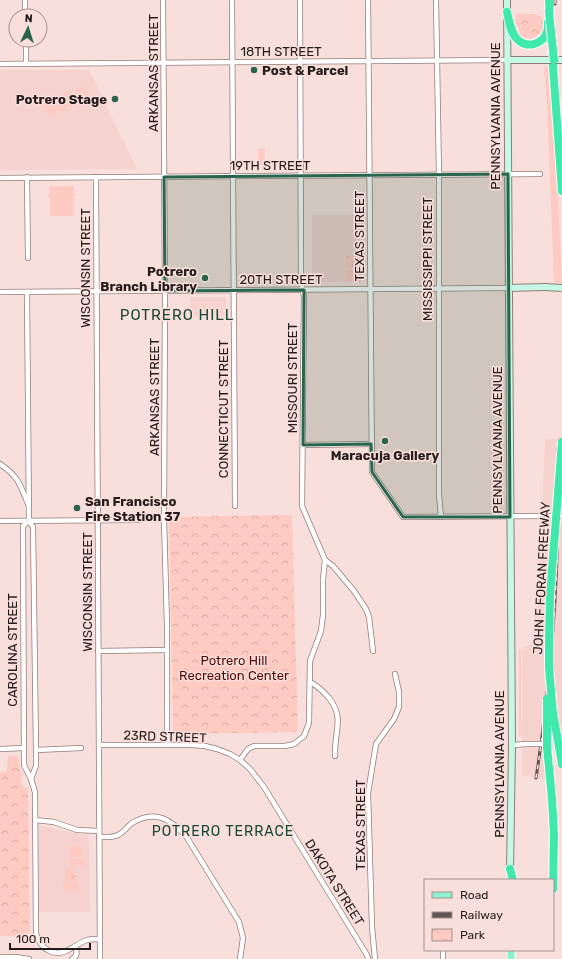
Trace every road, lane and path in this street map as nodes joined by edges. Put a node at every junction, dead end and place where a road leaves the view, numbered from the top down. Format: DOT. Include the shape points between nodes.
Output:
graph roads {
  1 [pos="163,0"];
  2 [pos="232,0"];
  3 [pos="300,0"];
  4 [pos="368,0"];
  5 [pos="436,0"];
  6 [pos="507,0"];
  7 [pos="548,0"];
  8 [pos="507,12"];
  9 [pos="549,12"];
  10 [pos="26,48"];
  11 [pos="436,60"];
  12 [pos="507,60"];
  13 [pos="558,60"];
  14 [pos="300,61"];
  15 [pos="369,61"];
  16 [pos="163,62"];
  17 [pos="232,62"];
  18 [pos="26,63"];
  19 [pos="0,64"];
  20 [pos="508,174"];
  21 [pos="540,174"];
  22 [pos="369,175"];
  23 [pos="439,175"];
  24 [pos="233,176"];
  25 [pos="301,176"];
  26 [pos="96,177"];
  27 [pos="164,177"];
  28 [pos="0,178"];
  29 [pos="27,178"];
  30 [pos="562,191"];
  31 [pos="28,258"];
  32 [pos="438,288"];
  33 [pos="508,288"];
  34 [pos="562,288"];
  35 [pos="234,290"];
  36 [pos="303,290"];
  37 [pos="370,290"];
  38 [pos="96,291"];
  39 [pos="165,291"];
  40 [pos="0,292"];
  41 [pos="27,292"];
  42 [pos="562,442"];
  43 [pos="371,444"];
  44 [pos="303,445"];
  45 [pos="0,464"];
  46 [pos="235,506"];
  47 [pos="29,507"];
  48 [pos="562,516"];
  49 [pos="441,517"];
  50 [pos="510,517"];
  51 [pos="97,520"];
  52 [pos="139,520"];
  53 [pos="0,521"];
  54 [pos="29,521"];
  55 [pos="325,560"];
  56 [pos="548,644"];
  57 [pos="167,650"];
  58 [pos="98,651"];
  59 [pos="373,651"];
  60 [pos="395,674"];
  61 [pos="310,682"];
  62 [pos="512,744"];
  63 [pos="99,745"];
  64 [pos="167,745"];
  65 [pos="562,745"];
  66 [pos="24,748"];
  67 [pos="81,748"];
  68 [pos="0,749"];
  69 [pos="36,750"];
  70 [pos="335,756"];
  71 [pos="240,760"];
  72 [pos="562,764"];
  73 [pos="31,779"];
  74 [pos="34,820"];
  75 [pos="99,830"];
  76 [pos="99,837"];
  77 [pos="510,868"];
  78 [pos="510,879"];
  79 [pos="513,879"];
  80 [pos="553,879"];
  81 [pos="100,940"];
  82 [pos="75,946"];
  83 [pos="0,957"];
  84 [pos="29,959"];
  85 [pos="72,959"];
  86 [pos="100,959"];
  87 [pos="240,959"];
  88 [pos="368,959"];
  89 [pos="375,959"];
  1 -- 16 [label="street, ARKANSAS STREET"];
  2 -- 17 [label="street, CONNECTICUT STREET"];
  3 -- 14 [label="street, MISSOURI STREET"];
  4 -- 15 [label="street, TEXAS STREET"];
  5 -- 11 [label="street, MISSISSIPPI STREET"];
  6 -- 8 [label="main road, PENNSYLVANIA AVENUE"];
  7 -- 9 [label="highway"];
  7 -- 30 [label="highway"];
  8 -- 9 [label="highway, bridge" via="513,33 519,42 531,45 546,36"];
  8 -- 12 [label="main road, PENNSYLVANIA AVENUE"];
  9 -- 13 [label="highway, bridge"];
  10 -- 18 [label="street"];
  11 -- 12 [label="street, 18TH STREET"];
  11 -- 15 [label="street, 18TH STREET"];
  11 -- 23 [label="street, MISSISSIPPI STREET"];
  12 -- 13 [label="main road, 18TH STREET, bridge"];
  12 -- 20 [label="main road, PENNSYLVANIA AVENUE"];
  14 -- 15 [label="street, 18TH STREET"];
  14 -- 17 [label="street, 18TH STREET"];
  14 -- 25 [label="street, MISSOURI STREET"];
  15 -- 22 [label="street, TEXAS STREET"];
  16 -- 17 [label="street, 18TH STREET"];
  16 -- 18 [label="street, 18TH STREET"];
  16 -- 27 [label="street, ARKANSAS STREET"];
  17 -- 24 [label="street, CONNECTICUT STREET"];
  18 -- 19 [label="street, 18TH STREET"];
  20 -- 21 [label="street, 19TH STREET"];
  20 -- 23 [label="street, 19TH STREET"];
  20 -- 33 [label="main road, PENNSYLVANIA AVENUE"];
  22 -- 23 [label="street, 19TH STREET"];
  22 -- 25 [label="street, 19TH STREET"];
  22 -- 37 [label="street, TEXAS STREET"];
  23 -- 32 [label="street, MISSISSIPPI STREET"];
  24 -- 25 [label="street, 19TH STREET"];
  24 -- 27 [label="street, 19TH STREET"];
  24 -- 35 [label="street, CONNECTICUT STREET"];
  25 -- 36 [label="street, MISSOURI STREET"];
  26 -- 27 [label="street, 19TH STREET"];
  26 -- 29 [label="street, 19TH STREET"];
  26 -- 38 [label="street, WISCONSIN STREET"];
  27 -- 39 [label="street, ARKANSAS STREET"];
  28 -- 29 [label="street, 19TH STREET"];
  29 -- 31 [label="street"];
  32 -- 33 [label="street, 20TH STREET"];
  32 -- 37 [label="street, 20TH STREET"];
  32 -- 49 [label="street, MISSISSIPPI STREET" via="438,494"];
  33 -- 34 [label="main road, 20TH STREET, bridge"];
  33 -- 50 [label="main road, PENNSYLVANIA AVENUE"];
  35 -- 36 [label="street, 20TH STREET"];
  35 -- 39 [label="street, 20TH STREET"];
  35 -- 46 [label="street, CONNECTICUT STREET"];
  36 -- 37 [label="street, 20TH STREET"];
  36 -- 44 [label="street, MISSOURI STREET"];
  37 -- 43 [label="street, TEXAS STREET"];
  38 -- 39 [label="street, 20TH STREET"];
  38 -- 41 [label="street, 20TH STREET"];
  38 -- 51 [label="street, WISCONSIN STREET"];
  39 -- 57 [label="street, ARKANSAS STREET" via="164,519"];
  40 -- 41 [label="street, 20TH STREET"];
  41 -- 47 [label="street, CAROLINA STREET"];
  42 -- 56 [label="highway, JOHN F FORAN FREEWAY, bridge"];
  43 -- 44 [label="street"];
  43 -- 49 [label="street, TEXAS STREET" via="372,472 403,518"];
  44 -- 55 [label="street, MISSOURI STREET" via="302,506"];
  45 -- 47 [label="street" via="17,478"];
  47 -- 54 [label="street, CAROLINA STREET"];
  48 -- 50 [label="street, bridge"];
  49 -- 50 [label="street"];
  50 -- 62 [label="main road, PENNSYLVANIA AVENUE"];
  51 -- 52 [label="street"];
  51 -- 54 [label="street"];
  51 -- 58 [label="street, WISCONSIN STREET"];
  53 -- 54 [label="street"];
  54 -- 66 [label="street, CAROLINA STREET" via="23,526"];
  54 -- 69 [label="street, CAROLINA STREET" via="33,527"];
  55 -- 59 [label="street" via="354,591 366,609"];
  55 -- 61 [label="street, MISSOURI STREET" via="323,615 321,631 310,661"];
  56 -- 72 [label="highway, JOHN F FORAN FREEWAY, bridge" via="553,713"];
  56 -- 80 [label="highway, bridge" via="547,747 554,834"];
  57 -- 58 [label="street"];
  57 -- 64 [label="street, ARKANSAS STREET"];
  58 -- 63 [label="street, WISCONSIN STREET"];
  60 -- 89 [label="street, TEXAS STREET" via="399,692 398,707 394,719 376,744 368,793"];
  61 -- 70 [label="street" via="318,687 337,710"];
  61 -- 71 [label="street, MISSOURI STREET" via="309,723 304,736 294,744 285,746 254,746 248,749"];
  62 -- 65 [label="street, bridge"];
  62 -- 77 [label="main road, PENNSYLVANIA AVENUE"];
  63 -- 64 [label="street, 23RD STREET"];
  63 -- 75 [label="street, WISCONSIN STREET"];
  64 -- 71 [label="street, 23RD STREET" via="205,746"];
  66 -- 68 [label="street"];
  66 -- 73 [label="street, CAROLINA STREET" via="24,766"];
  67 -- 69 [label="street"];
  69 -- 73 [label="street, CAROLINA STREET" via="36,766"];
  71 -- 88 [label="street, DAKOTA STREET" via="264,787"];
  73 -- 74 [label="street, CAROLINA STREET" via="34,792"];
  74 -- 75 [label="street" via="54,822 77,830"];
  74 -- 82 [label="street, CAROLINA STREET" via="36,936 42,946 51,952 63,952"];
  75 -- 76 [label="street, WISCONSIN STREET"];
  76 -- 81 [label="street, WISCONSIN STREET"];
  76 -- 87 [label="street" via="117,835 144,817 170,820 186,836 239,922 243,938"];
  77 -- 78 [label="main road, PENNSYLVANIA AVENUE"];
  77 -- 79 [label="highway"];
  81 -- 82 [label="street, CAROLINA STREET" via="88,940"];
  81 -- 86 [label="street, WISCONSIN STREET"];
  82 -- 85 [label="street" via="77,954"];
  83 -- 84 [label="street"];
}
